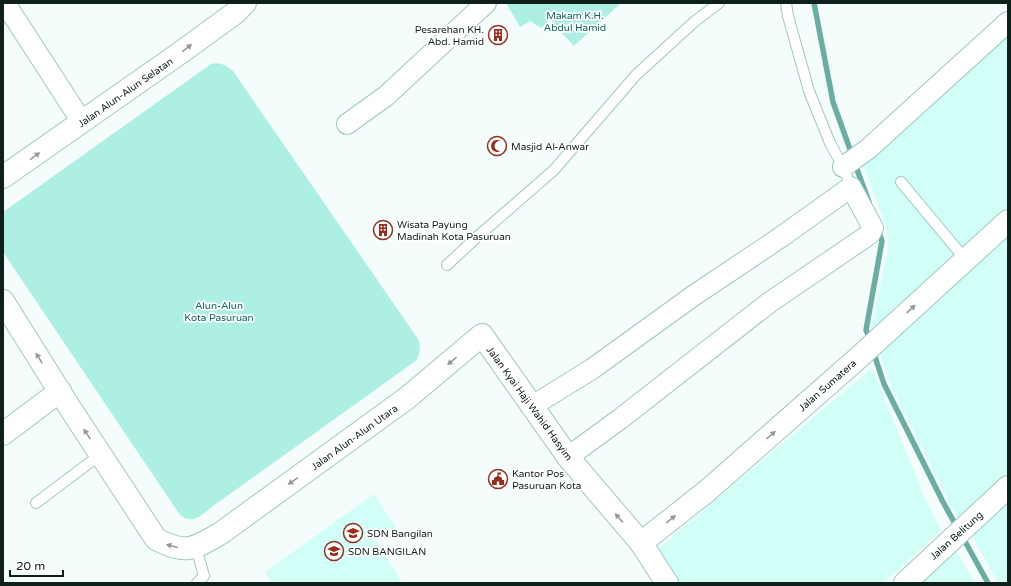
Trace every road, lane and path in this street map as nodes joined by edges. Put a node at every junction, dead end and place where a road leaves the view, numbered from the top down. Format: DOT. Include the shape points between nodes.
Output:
graph roads {
  1 [pos="5,3"];
  2 [pos="245,3"];
  3 [pos="486,3"];
  4 [pos="719,3"];
  5 [pos="786,3"];
  6 [pos="1008,22"];
  7 [pos="82,122"];
  8 [pos="347,124"];
  9 [pos="846,166"];
  10 [pos="6,171"];
  11 [pos="901,182"];
  12 [pos="851,187"];
  13 [pos="1008,221"];
  14 [pos="965,259"];
  15 [pos="447,265"];
  16 [pos="3,301"];
  17 [pos="482,335"];
  18 [pos="60,391"];
  19 [pos="532,406"];
  20 [pos="3,434"];
  21 [pos="101,454"];
  22 [pos="568,457"];
  23 [pos="1008,487"];
  24 [pos="36,503"];
  25 [pos="641,543"];
  26 [pos="196,547"];
  27 [pos="197,583"];
  28 [pos="667,583"];
  29 [pos="904,583"];
  1 -- 7 [label="street"];
  7 -- 2 [label="main road, Jalan Alun-Alun Selatan, one-way" via="235,13"];
  3 -- 8 [label="street" via="386,96"];
  4 -- 15 [label="lane" via="694,22 636,75 554,170"];
  5 -- 9 [label="lane" via="809,91 830,143"];
  6 -- 9 [label="street"];
  10 -- 7 [label="main road, Jalan Alun-Alun Selatan, one-way"];
  9 -- 12 [label="lane"];
  11 -- 14 [label="lane"];
  12 -- 19 [label="street" via="592,369"];
  12 -- 22 [label="street" via="873,228 870,234 770,302"];
  13 -- 14 [label="main road, Jalan Sumatera"];
  25 -- 14 [label="main road, Jalan Sumatera, one-way" via="707,491 883,336"];
  18 -- 16 [label="main road, one-way"];
  17 -- 19 [label="main road, Jalan Kyai Haji Wahid Hasyim"];
  17 -- 26 [label="main road, Jalan Alun-Alun Utara, one-way" via="408,398 221,533"];
  18 -- 20 [label="main road"];
  21 -- 18 [label="main road, one-way"];
  19 -- 22 [label="main road, Jalan Kyai Haji Wahid Hasyim"];
  21 -- 24 [label="lane"];
  26 -- 21 [label="main road, one-way" via="175,548 156,540"];
  25 -- 22 [label="main road, Jalan Kyai Haji Wahid Hasyim, one-way"];
  23 -- 29 [label="main road, Jalan Belitung"];
  25 -- 28 [label="main road, Jalan Kyai Haji Wahid Hasyim"];
  26 -- 27 [label="lane" via="204,576"];
}
